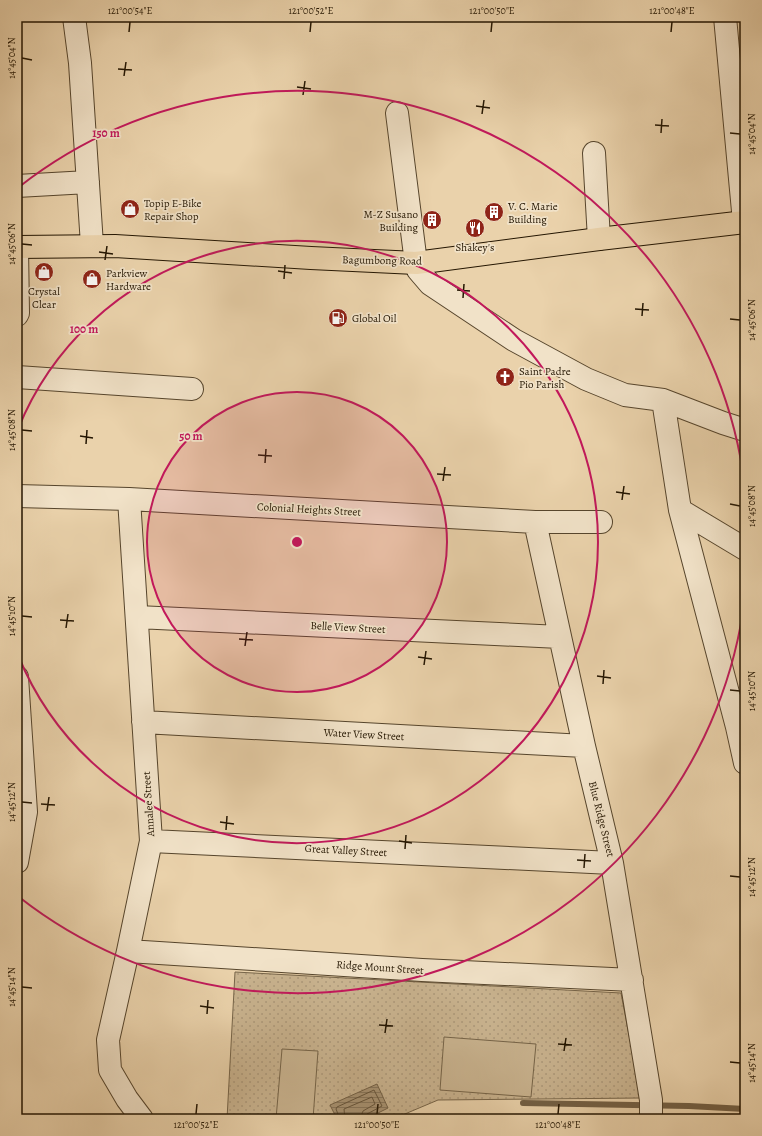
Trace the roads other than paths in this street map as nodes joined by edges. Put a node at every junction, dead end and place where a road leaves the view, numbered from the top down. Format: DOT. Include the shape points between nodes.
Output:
graph roads {
  1 [pos="74,17"];
  2 [pos="725,17"];
  3 [pos="396,113"];
  4 [pos="594,153"];
  5 [pos="88,182"];
  6 [pos="17,186"];
  7 [pos="744,222"];
  8 [pos="599,239"];
  9 [pos="92,245"];
  10 [pos="17,247"];
  11 [pos="416,263"];
  12 [pos="17,315"];
  13 [pos="17,377"];
  14 [pos="192,389"];
  15 [pos="664,400"];
  16 [pos="745,430"];
  17 [pos="17,496"];
  18 [pos="129,499"];
  19 [pos="680,510"];
  20 [pos="535,522"];
  21 [pos="601,522"];
  22 [pos="745,549"];
  23 [pos="136,617"];
  24 [pos="560,637"];
  25 [pos="17,677"];
  26 [pos="143,722"];
  27 [pos="741,730"];
  28 [pos="584,746"];
  29 [pos="745,763"];
  30 [pos="151,841"];
  31 [pos="17,862"];
  32 [pos="612,863"];
  33 [pos="128,951"];
  34 [pos="632,980"];
  35 [pos="651,1109"];
  36 [pos="142,1119"];
  1 -- 5 [label="street" via="80,63"];
  2 -- 7 [label="street"];
  3 -- 11 [label="street"];
  4 -- 8 [label="street"];
  5 -- 6 [label="street"];
  5 -- 9 [label="street"];
  7 -- 8 [label="main road, Bagumbong Road"];
  8 -- 11 [label="main road, Bagumbong Road"];
  9 -- 10 [label="main road, Bagumbong Road"];
  9 -- 11 [label="main road, Bagumbong Road"];
  10 -- 12 [label="street"];
  11 -- 15 [label="street" via="418,270 430,284 514,340 586,379 625,395"];
  13 -- 14 [label="street"];
  15 -- 16 [label="street"];
  15 -- 19 [label="street"];
  17 -- 18 [label="street, Colonial Heights Street"];
  18 -- 20 [label="street, Colonial Heights Street"];
  18 -- 23 [label="street, Annalee Street"];
  19 -- 22 [label="street"];
  19 -- 27 [label="street"];
  20 -- 21 [label="street, Colonial Heights Street"];
  20 -- 24 [label="street, Blue Ridge Street"];
  23 -- 24 [label="street, Belle View Street"];
  23 -- 26 [label="street, Annalee Street"];
  24 -- 28 [label="street, Blue Ridge Street"];
  25 -- 31 [label="street" via="26,812"];
  26 -- 28 [label="street, Water View Street"];
  26 -- 30 [label="street, Annalee Street"];
  27 -- 29 [label="street"];
  28 -- 32 [label="street, Blue Ridge Street"];
  30 -- 32 [label="street, Great Valley Street"];
  30 -- 33 [label="street, Annalee Street"];
  32 -- 34 [label="street, Blue Ridge Street"];
  33 -- 34 [label="street, Ridge Mount Street" via="422,970"];
  33 -- 36 [label="street, Annalee Street" via="108,1040 110,1070 127,1100"];
  34 -- 35 [label="street, Blue Ridge Street"];
}
